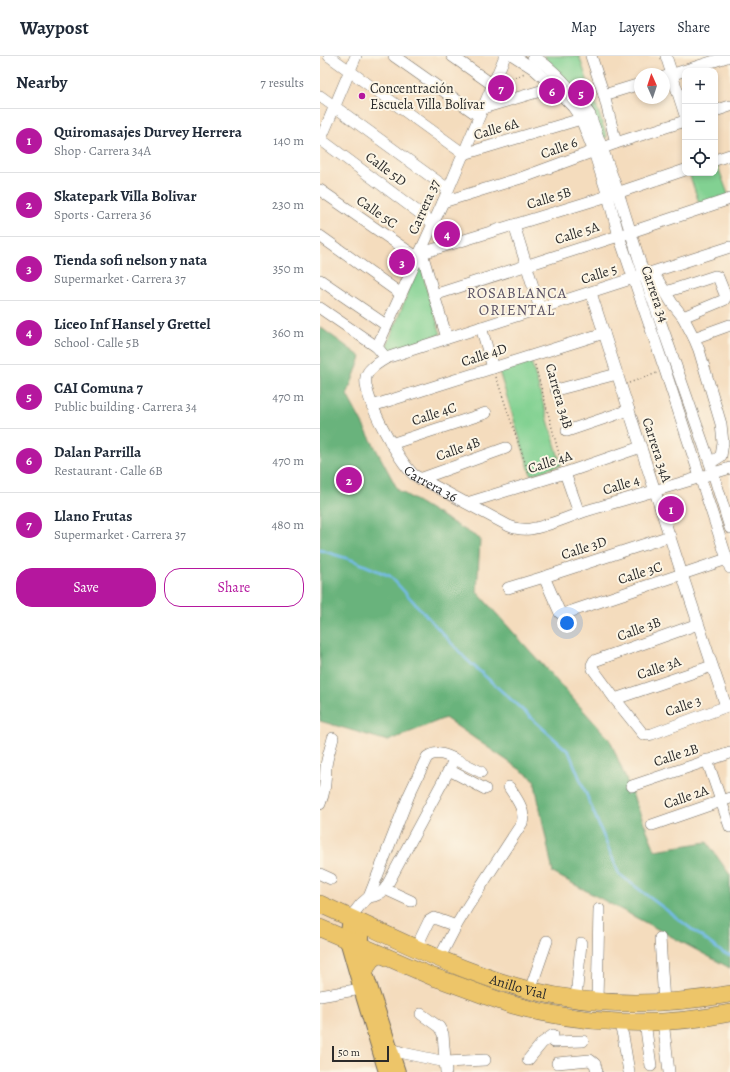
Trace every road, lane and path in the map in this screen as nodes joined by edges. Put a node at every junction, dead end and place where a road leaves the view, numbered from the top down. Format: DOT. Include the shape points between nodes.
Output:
graph roads {
  1 [pos="329,56"];
  2 [pos="356,56"];
  3 [pos="394,56"];
  4 [pos="452,56"];
  5 [pos="506,56"];
  6 [pos="514,56"];
  7 [pos="533,56"];
  8 [pos="591,56"];
  9 [pos="666,56"];
  10 [pos="730,56"];
  11 [pos="667,68"];
  12 [pos="534,70"];
  13 [pos="350,71"];
  14 [pos="670,75"];
  15 [pos="670,81"];
  16 [pos="493,85"];
  17 [pos="634,86"];
  18 [pos="554,87"];
  19 [pos="604,95"];
  20 [pos="320,96"];
  21 [pos="730,106"];
  22 [pos="334,107"];
  23 [pos="682,108"];
  24 [pos="718,110"];
  25 [pos="481,112"];
  26 [pos="581,119"];
  27 [pos="682,122"];
  28 [pos="320,139"];
  29 [pos="616,143"];
  30 [pos="598,150"];
  31 [pos="464,154"];
  32 [pos="730,155"];
  33 [pos="718,159"];
  34 [pos="682,171"];
  35 [pos="448,189"];
  36 [pos="320,190"];
  37 [pos="613,194"];
  38 [pos="730,199"];
  39 [pos="443,202"];
  40 [pos="433,223"];
  41 [pos="514,225"];
  42 [pos="631,232"];
  43 [pos="320,236"];
  44 [pos="619,236"];
  45 [pos="730,247"];
  46 [pos="420,254"];
  47 [pos="527,265"];
  48 [pos="643,275"];
  49 [pos="320,280"];
  50 [pos="666,292"];
  51 [pos="591,293"];
  52 [pos="401,294"];
  53 [pos="434,295"];
  54 [pos="320,308"];
  55 [pos="540,309"];
  56 [pos="682,317"];
  57 [pos="730,325"];
  58 [pos="386,326"];
  59 [pos="481,327"];
  60 [pos="604,333"];
  61 [pos="447,338"];
  62 [pos="694,338"];
  63 [pos="376,347"];
  64 [pos="532,356"];
  65 [pos="386,358"];
  66 [pos="493,368"];
  67 [pos="665,370"];
  68 [pos="617,374"];
  69 [pos="621,386"];
  70 [pos="556,390"];
  71 [pos="372,406"];
  72 [pos="629,410"];
  73 [pos="486,413"];
  74 [pos="725,423"];
  75 [pos="567,431"];
  76 [pos="727,442"];
  77 [pos="391,444"];
  78 [pos="641,447"];
  79 [pos="506,448"];
  80 [pos="711,468"];
  81 [pos="730,468"];
  82 [pos="565,473"];
  83 [pos="701,477"];
  84 [pos="420,479"];
  85 [pos="532,483"];
  86 [pos="654,491"];
  87 [pos="467,503"];
  88 [pos="579,513"];
  89 [pos="730,528"];
  90 [pos="520,530"];
  91 [pos="670,536"];
  92 [pos="729,563"];
  93 [pos="683,575"];
  94 [pos="544,577"];
  95 [pos="508,588"];
  96 [pos="698,624"];
  97 [pos="712,666"];
  98 [pos="615,699"];
  99 [pos="728,706"];
  100 [pos="333,738"];
  101 [pos="730,753"];
  102 [pos="455,759"];
  103 [pos="707,760"];
  104 [pos="449,770"];
  105 [pos="481,772"];
  106 [pos="632,786"];
  107 [pos="509,787"];
  108 [pos="485,789"];
  109 [pos="725,799"];
  110 [pos="320,804"];
  111 [pos="652,825"];
  112 [pos="730,827"];
  113 [pos="320,874"];
  114 [pos="330,879"];
  115 [pos="385,889"];
  116 [pos="365,900"];
  117 [pos="411,901"];
  118 [pos="320,904"];
  119 [pos="599,909"];
  120 [pos="356,921"];
  121 [pos="456,926"];
  122 [pos="320,928"];
  123 [pos="660,938"];
  124 [pos="547,941"];
  125 [pos="354,942"];
  126 [pos="581,943"];
  127 [pos="416,948"];
  128 [pos="382,955"];
  129 [pos="439,959"];
  130 [pos="365,971"];
  131 [pos="361,989"];
  132 [pos="530,990"];
  133 [pos="730,994"];
  134 [pos="320,996"];
  135 [pos="576,999"];
  136 [pos="597,1002"];
  137 [pos="664,1003"];
  138 [pos="730,1012"];
  139 [pos="421,1014"];
  140 [pos="619,1022"];
  141 [pos="645,1022"];
  142 [pos="663,1022"];
  143 [pos="583,1041"];
  144 [pos="392,1049"];
  145 [pos="485,1060"];
  146 [pos="528,1060"];
  147 [pos="557,1063"];
  148 [pos="651,1066"];
  149 [pos="446,1067"];
  150 [pos="386,1072"];
  151 [pos="398,1072"];
  152 [pos="597,1072"];
  153 [pos="629,1072"];
  154 [pos="670,1072"];
  1 -- 13 [label="street, Calle 6A"];
  2 -- 13 [label="street"];
  3 -- 25 [label="street"];
  4 -- 16 [label="street"];
  5 -- 16 [label="street, Carrera 37"];
  6 -- 12 [label="street, Carrera 34"];
  7 -- 30 [label="street, Carrera 34" via="552,71 590,115"];
  8 -- 19 [label="street"];
  9 -- 11 [label="street"];
  10 -- 14 [label="street"];
  12 -- 16 [label="path"];
  12 -- 18 [label="street, Carrera 34"];
  13 -- 22 [label="street"];
  13 -- 31 [label="street, Calle 6A"];
  15 -- 23 [label="street"];
  16 -- 25 [label="street, Carrera 37"];
  17 -- 19 [label="street"];
  18 -- 25 [label="street"];
  18 -- 26 [label="street, Carrera 34"];
  19 -- 29 [label="street"];
  20 -- 22 [label="street"];
  21 -- 24 [label="street"];
  22 -- 28 [label="street"];
  22 -- 35 [label="street"];
  25 -- 31 [label="street, Carrera 37"];
  26 -- 30 [label="street, Carrera 34"];
  26 -- 31 [label="street, Calle 6A"];
  27 -- 29 [label="street, Calle 6"];
  28 -- 40 [label="street, Calle 5D"];
  29 -- 30 [label="street, Calle 6"];
  30 -- 37 [label="street, Carrera 34"];
  30 -- 39 [label="street, Calle 6" via="521,178"];
  31 -- 35 [label="street, Carrera 37"];
  32 -- 33 [label="street"];
  34 -- 37 [label="street, Calle 5B"];
  35 -- 39 [label="street, Carrera 37"];
  36 -- 46 [label="street, Calle 5C"];
  37 -- 41 [label="street, Calle 5B"];
  37 -- 42 [label="street, Carrera 34"];
  37 -- 44 [label="street, Carrera 34"];
  38 -- 42 [label="street, Calle 5A"];
  39 -- 40 [label="street, Carrera 37"];
  40 -- 46 [label="street, Carrera 37"];
  41 -- 46 [label="street, Calle 5B"];
  41 -- 47 [label="street"];
  42 -- 44 [label="street, Calle 5A"];
  42 -- 48 [label="street, Carrera 34"];
  43 -- 52 [label="street"];
  44 -- 47 [label="street, Calle 5A"];
  44 -- 48 [label="street, Carrera 34"];
  45 -- 48 [label="street, Calle 5"];
  46 -- 52 [label="street, Carrera 37"];
  46 -- 53 [label="street"];
  47 -- 53 [label="street, Calle 5A"];
  47 -- 55 [label="street"];
  48 -- 50 [label="street"];
  48 -- 51 [label="street, Calle 5"];
  48 -- 67 [label="street, Carrera 34"];
  48 -- 80 [label="street, Carrera 34"];
  49 -- 58 [label="street"];
  50 -- 56 [label="street"];
  50 -- 56 [label="street" via="718,277 726,297 724,300"];
  51 -- 55 [label="street, Calle 5"];
  51 -- 60 [label="street, Carrera 34A"];
  52 -- 58 [label="street, Carrera 37"];
  53 -- 61 [label="street"];
  54 -- 63 [label="street"];
  55 -- 59 [label="street, Calle 5"];
  56 -- 62 [label="street"];
  57 -- 62 [label="street"];
  58 -- 63 [label="street, Carrera 37"];
  59 -- 61 [label="street, Calle 5"];
  59 -- 66 [label="street"];
  60 -- 64 [label="street, Calle 4D"];
  60 -- 68 [label="street, Carrera 34A"];
  61 -- 65 [label="street, Calle 5"];
  62 -- 74 [label="street"];
  63 -- 65 [label="street"];
  64 -- 66 [label="street, Calle 4D"];
  64 -- 82 [label="path, Carrera 34B"];
  65 -- 71 [label="street" via="368,370 366,376 365,382"];
  66 -- 71 [label="street, Calle 4D"];
  66 -- 85 [label="path"];
  67 -- 69 [label="path"];
  67 -- 83 [label="street, Carrera 34"];
  68 -- 69 [label="street, Carrera 34A"];
  68 -- 70 [label="street"];
  69 -- 72 [label="street, Carrera 34A"];
  71 -- 77 [label="street, Carrera 36"];
  72 -- 75 [label="street"];
  72 -- 78 [label="street, Carrera 34A"];
  73 -- 77 [label="street, Calle 4C"];
  74 -- 76 [label="street"];
  76 -- 80 [label="street" via="721,456"];
  77 -- 84 [label="street, Carrera 36" via="407,468"];
  78 -- 82 [label="street, Calle 4A"];
  78 -- 86 [label="street, Carrera 34A"];
  79 -- 84 [label="street, Calle 4B"];
  80 -- 81 [label="street, Calle 4"];
  80 -- 83 [label="street, Calle 4"];
  80 -- 89 [label="street, Carrera 34"];
  82 -- 85 [label="street, Calle 4A"];
  82 -- 88 [label="street"];
  83 -- 86 [label="street, Calle 4"];
  83 -- 92 [label="street, Carrera 34"];
  84 -- 87 [label="street, Carrera 36"];
  85 -- 87 [label="street, Calle 4A"];
  86 -- 88 [label="street, Calle 4"];
  86 -- 91 [label="street, Carrera 34A"];
  87 -- 90 [label="street, Carrera 36"];
  88 -- 90 [label="street, Calle 4" via="536,528"];
  91 -- 93 [label="street, Carrera 34A"];
  91 -- 94 [label="street, Calle 3D"];
  92 -- 93 [label="street, Calle 3C"];
  93 -- 94 [label="street, Calle 3C" via="561,614"];
  93 -- 96 [label="street, Carrera 34A"];
  94 -- 95 [label="street, Calle 3D"];
  96 -- 97 [label="street, Carrera 34A"];
  96 -- 98 [label="street, Calle 3B" via="594,661 593,668"];
  97 -- 98 [label="street, Calle 3A"];
  97 -- 99 [label="street, Carrera 34A"];
  98 -- 99 [label="street, Calle 3" via="643,734 647,735"];
  100 -- 110 [label="street" via="326,766 324,795"];
  101 -- 103 [label="street, Calle 2B"];
  102 -- 104 [label="street"];
  102 -- 105 [label="street"];
  102 -- 116 [label="street" via="438,753 427,757"];
  103 -- 106 [label="street, Calle 2B"];
  103 -- 109 [label="street"];
  104 -- 108 [label="street"];
  104 -- 115 [label="street"];
  107 -- 121 [label="street" via="521,807 522,823"];
  109 -- 111 [label="street, Calle 2A"];
  109 -- 112 [label="street"];
  113 -- 114 [label="street"];
  115 -- 116 [label="street"];
  115 -- 117 [label="street"];
  116 -- 120 [label="street"];
  118 -- 120 [label="highway, Anillo Vial"];
  119 -- 136 [label="street"];
  120 -- 125 [label="main road"];
  120 -- 127 [label="highway, Anillo Vial"];
  121 -- 127 [label="street" via="431,919"];
  121 -- 129 [label="street"];
  122 -- 125 [label="highway, Anillo Vial"];
  123 -- 137 [label="street"];
  124 -- 132 [label="street"];
  125 -- 128 [label="highway, Anillo Vial"];
  125 -- 130 [label="main road"];
  125 -- 131 [label="main road"];
  126 -- 135 [label="street"];
  127 -- 129 [label="highway, Anillo Vial"];
  128 -- 130 [label="highway" via="372,958"];
  128 -- 140 [label="highway, Anillo Vial" via="433,977 513,1005 563,1016"];
  129 -- 132 [label="highway, Anillo Vial"];
  130 -- 144 [label="main road"];
  131 -- 134 [label="street"];
  131 -- 150 [label="main road"];
  132 -- 135 [label="highway, Anillo Vial"];
  133 -- 137 [label="highway, Anillo Vial"];
  135 -- 136 [label="highway, Anillo Vial"];
  136 -- 137 [label="highway, Anillo Vial"];
  138 -- 142 [label="highway, Anillo Vial"];
  139 -- 149 [label="street" via="439,1027 443,1034"];
  140 -- 141 [label="highway, Anillo Vial"];
  140 -- 153 [label="street"];
  141 -- 142 [label="highway, Anillo Vial"];
  141 -- 148 [label="street"];
  142 -- 154 [label="street"];
  143 -- 146 [label="street" via="553,1039 542,1043"];
  144 -- 149 [label="street"];
  144 -- 151 [label="main road"];
  145 -- 149 [label="street"];
  147 -- 152 [label="street" via="590,1060 595,1064"];
}
